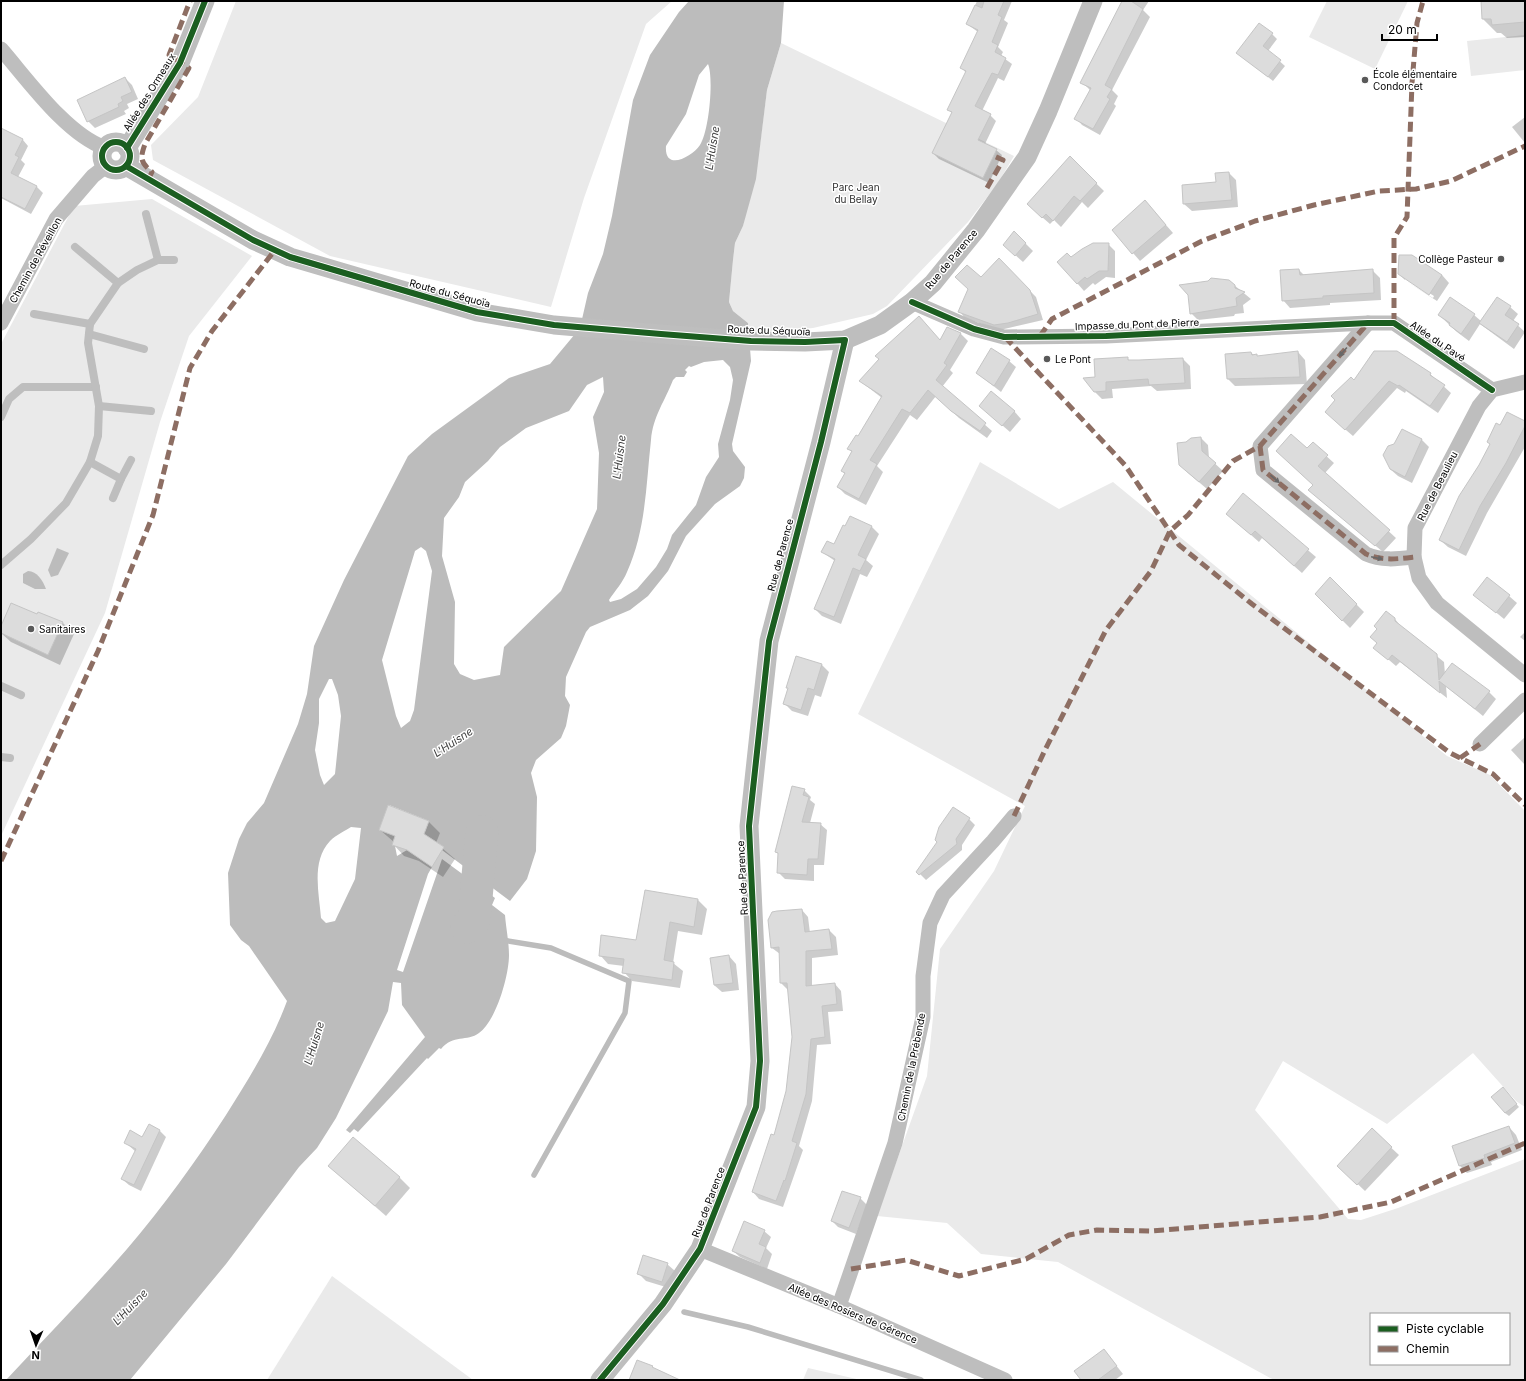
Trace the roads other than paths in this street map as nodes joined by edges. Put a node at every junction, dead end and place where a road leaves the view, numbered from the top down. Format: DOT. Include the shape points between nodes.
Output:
graph roads {
  1 [pos="205,1"];
  2 [pos="1093,1"];
  3 [pos="1,49"];
  4 [pos="105,157"];
  5 [pos="126,157"];
  6 [pos="146,214"];
  7 [pos="75,247"];
  8 [pos="158,260"];
  9 [pos="174,260"];
  10 [pos="118,283"];
  11 [pos="912,302"];
  12 [pos="34,314"];
  13 [pos="1,323"];
  14 [pos="1368,323"];
  15 [pos="90,324"];
  16 [pos="89,334"];
  17 [pos="844,340"];
  18 [pos="144,349"];
  19 [pos="1525,382"];
  20 [pos="96,387"];
  21 [pos="1492,390"];
  22 [pos="99,406"];
  23 [pos="151,411"];
  24 [pos="1,417"];
  25 [pos="131,460"];
  26 [pos="90,462"];
  27 [pos="121,479"];
  28 [pos="113,498"];
  29 [pos="1414,556"];
  30 [pos="1,565"];
  31 [pos="1525,675"];
  32 [pos="1,686"];
  33 [pos="21,695"];
  34 [pos="1525,700"];
  35 [pos="1480,744"];
  36 [pos="1,757"];
  37 [pos="10,758"];
  38 [pos="1014,816"];
  39 [pos="700,1249"];
  40 [pos="839,1306"];
  41 [pos="600,1380"];
  42 [pos="1005,1380"];
  1 -- 5 [label="street, Allée des Ormeaux" via="180,63"];
  2 -- 11 [label="street, Rue de Parence" via="1027,157 976,230 933,283"];
  3 -- 4 [label="street" via="63,120 98,145"];
  4 -- 5 [label="street" via="113,143 118,143"];
  4 -- 13 [label="street, Chemin de Réveillon" via="93,176 56,219"];
  5 -- 17 [label="street, Route du Séquoïa" via="252,240 290,257 477,312 554,325 751,341"];
  6 -- 8 [label="lane"];
  7 -- 10 [label="lane"];
  8 -- 9 [label="lane"];
  8 -- 10 [label="lane"];
  10 -- 15 [label="lane"];
  11 -- 14 [label="street, Impasse du Pont de Pierre" via="974,329 1004,337 1106,336"];
  11 -- 17 [label="street, Rue de Parence" via="880,325"];
  12 -- 15 [label="lane"];
  14 -- 21 [label="street, Allée du Pavé" via="1394,323"];
  14 -- 29 [label="street, one-way" via="1260,446 1263,470 1366,554 1397,560"];
  15 -- 16 [label="lane"];
  16 -- 18 [label="lane"];
  16 -- 20 [label="lane" via="88,343"];
  17 -- 39 [label="street, Rue de Parence" via="821,442 768,648 749,826 760,1061 756,1107"];
  19 -- 21 [label="street"];
  20 -- 22 [label="lane"];
  20 -- 24 [label="lane" via="23,387 8,399"];
  21 -- 29 [label="street, Rue de Beaulieu" via="1479,406 1415,528"];
  22 -- 23 [label="lane"];
  22 -- 26 [label="lane" via="98,436"];
  25 -- 27 [label="lane"];
  26 -- 27 [label="lane"];
  26 -- 30 [label="lane" via="66,503"];
  27 -- 28 [label="lane"];
  29 -- 31 [label="street, Rue de Beaulieu" via="1420,578 1437,603"];
  32 -- 33 [label="lane"];
  34 -- 35 [label="street"];
  36 -- 37 [label="lane"];
  38 -- 40 [label="street, Chemin de la Prébende" via="943,895 930,923 923,976 923,1017 895,1142"];
  39 -- 40 [label="street, Allée des Rosiers de Gérence"];
  39 -- 41 [label="street, Rue de Parence" via="663,1304"];
  40 -- 42 [label="street, Allée des Rosiers de Gérence"];
}
